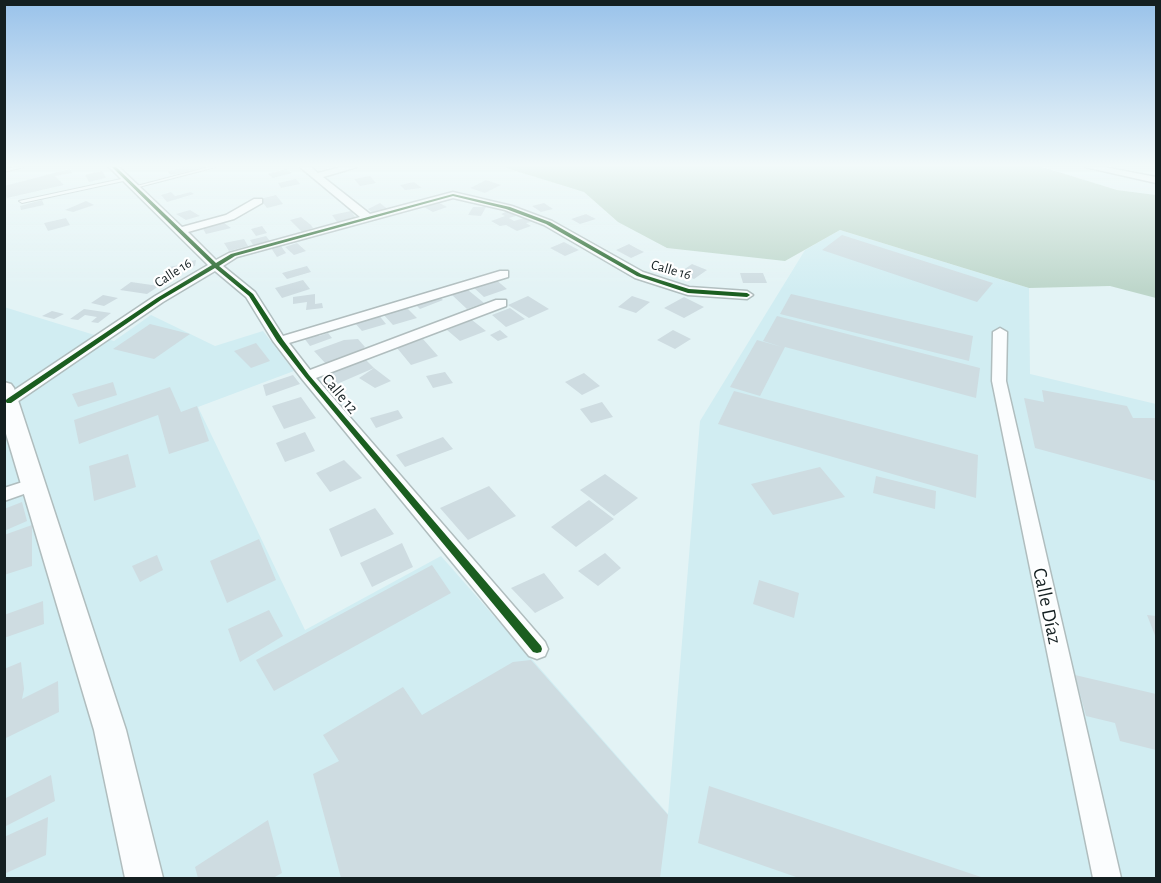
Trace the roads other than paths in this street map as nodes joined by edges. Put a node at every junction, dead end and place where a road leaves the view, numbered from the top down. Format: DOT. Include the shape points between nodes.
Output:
graph roads {
  1 [pos="156,208"];
  2 [pos="245,208"];
  3 [pos="355,208"];
  4 [pos="406,208"];
  5 [pos="509,208"];
  6 [pos="369,219"];
  7 [pos="180,231"];
  8 [pos="214,264"];
  9 [pos="504,274"];
  10 [pos="747,295"];
  11 [pos="501,303"];
  12 [pos="1000,332"];
  13 [pos="280,341"];
  14 [pos="307,376"];
  15 [pos="7,395"];
  16 [pos="32,485"];
  17 [pos="4,495"];
  18 [pos="537,648"];
  19 [pos="144,879"];
  20 [pos="1107,879"];
  1 -- 7 [label="street, Calle 12"];
  2 -- 7 [label="street" via="230,217"];
  3 -- 6 [label="street"];
  4 -- 6 [label="street, Calle 16"];
  5 -- 10 [label="street, Calle 16" via="548,223 639,275 688,291"];
  6 -- 8 [label="street, Calle 16" via="233,255"];
  7 -- 8 [label="street, Calle 12"];
  8 -- 13 [label="street, Calle 12" via="251,295"];
  8 -- 15 [label="street, Calle 16"];
  9 -- 13 [label="street"];
  11 -- 14 [label="street"];
  12 -- 20 [label="street, Calle Díaz" via="999,381 1003,402"];
  13 -- 14 [label="street, Calle 12"];
  14 -- 18 [label="street, Calle 12"];
  15 -- 16 [label="street"];
  16 -- 17 [label="street"];
  16 -- 19 [label="street" via="110,730"];
}
